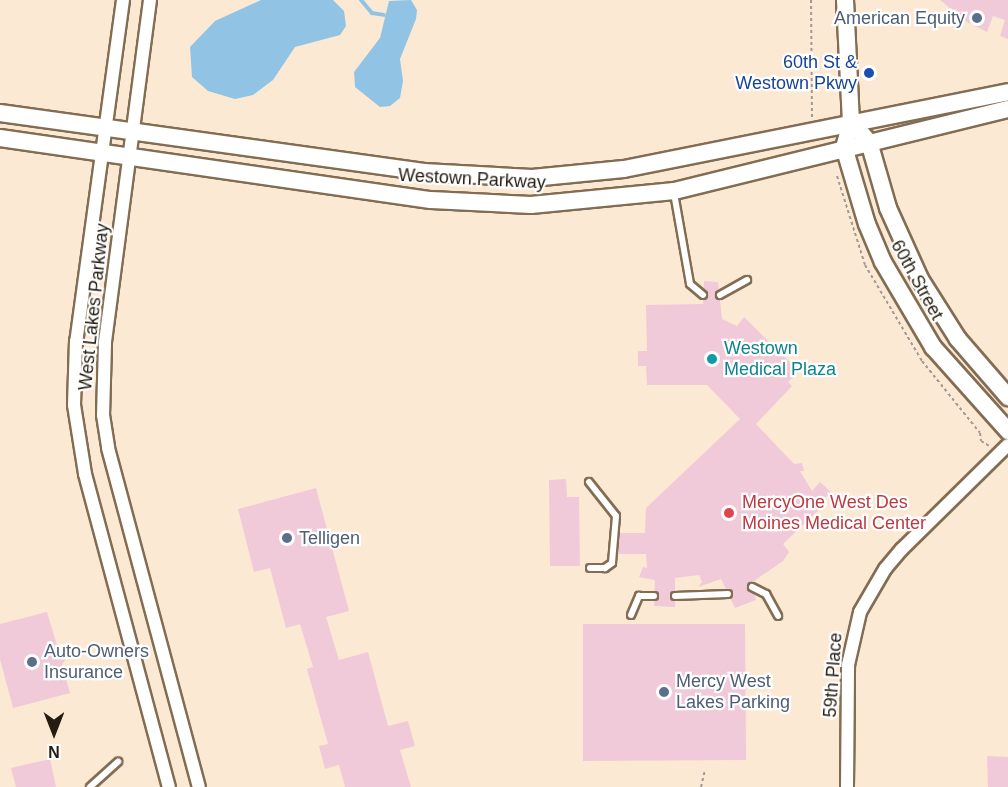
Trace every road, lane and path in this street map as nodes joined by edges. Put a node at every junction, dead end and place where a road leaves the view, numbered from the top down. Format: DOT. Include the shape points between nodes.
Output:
graph roads {
  1 [pos="123,0"];
  2 [pos="150,0"];
  3 [pos="811,0"];
  4 [pos="845,0"];
  5 [pos="1008,92"];
  6 [pos="1008,109"];
  7 [pos="0,113"];
  8 [pos="812,119"];
  9 [pos="851,123"];
  10 [pos="105,127"];
  11 [pos="134,130"];
  12 [pos="0,138"];
  13 [pos="869,142"];
  14 [pos="844,147"];
  15 [pos="102,154"];
  16 [pos="129,158"];
  17 [pos="674,191"];
  18 [pos="747,280"];
  19 [pos="704,295"];
  20 [pos="720,295"];
  21 [pos="1008,397"];
  22 [pos="1008,431"];
  23 [pos="1008,445"];
  24 [pos="589,482"];
  25 [pos="590,568"];
  26 [pos="752,587"];
  27 [pos="728,594"];
  28 [pos="654,596"];
  29 [pos="675,596"];
  30 [pos="631,615"];
  31 [pos="778,616"];
  32 [pos="118,762"];
  33 [pos="705,770"];
  34 [pos="90,787"];
  35 [pos="169,787"];
  36 [pos="199,787"];
  37 [pos="701,787"];
  38 [pos="847,787"];
  1 -- 10 [label="street, West Lakes Parkway"];
  2 -- 11 [label="street, West Lakes Parkway"];
  3 -- 8 [label="path"];
  4 -- 9 [label="street"];
  5 -- 9 [label="street, Westown Parkway"];
  6 -- 13 [label="street, Westown Parkway"];
  7 -- 10 [label="street, Westown Parkway"];
  9 -- 11 [label="street, Westown Parkway" via="624,169 531,178 423,171"];
  9 -- 13 [label="street, 60th Street"];
  9 -- 14 [label="street"];
  10 -- 11 [label="street, Westown Parkway"];
  10 -- 15 [label="street, West Lakes Parkway"];
  11 -- 16 [label="street, West Lakes Parkway"];
  12 -- 15 [label="street, Westown Parkway"];
  13 -- 14 [label="street, Westown Parkway"];
  13 -- 21 [label="street, 60th Street" via="888,208 920,279 958,339"];
  14 -- 17 [label="street, Westown Parkway"];
  14 -- 22 [label="street, 60th Street" via="867,224 917,323 958,378"];
  15 -- 16 [label="street, Westown Parkway"];
  15 -- 35 [label="street, West Lakes Parkway" via="76,341 74,405 85,474"];
  16 -- 17 [label="street, Westown Parkway" via="431,200 509,205"];
  16 -- 36 [label="street, West Lakes Parkway" via="105,344 103,415 108,448"];
  17 -- 19 [label="lane" via="690,284"];
  18 -- 20 [label="lane"];
  23 -- 38 [label="street, 59th Place" via="902,549 885,569 860,612 848,665"];
  24 -- 25 [label="lane" via="611,508 616,524 612,563 605,568"];
  26 -- 31 [label="lane" via="766,594"];
  27 -- 29 [label="lane"];
  28 -- 30 [label="lane" via="639,596"];
  32 -- 34 [label="lane"];
  33 -- 37 [label="path"];
}
